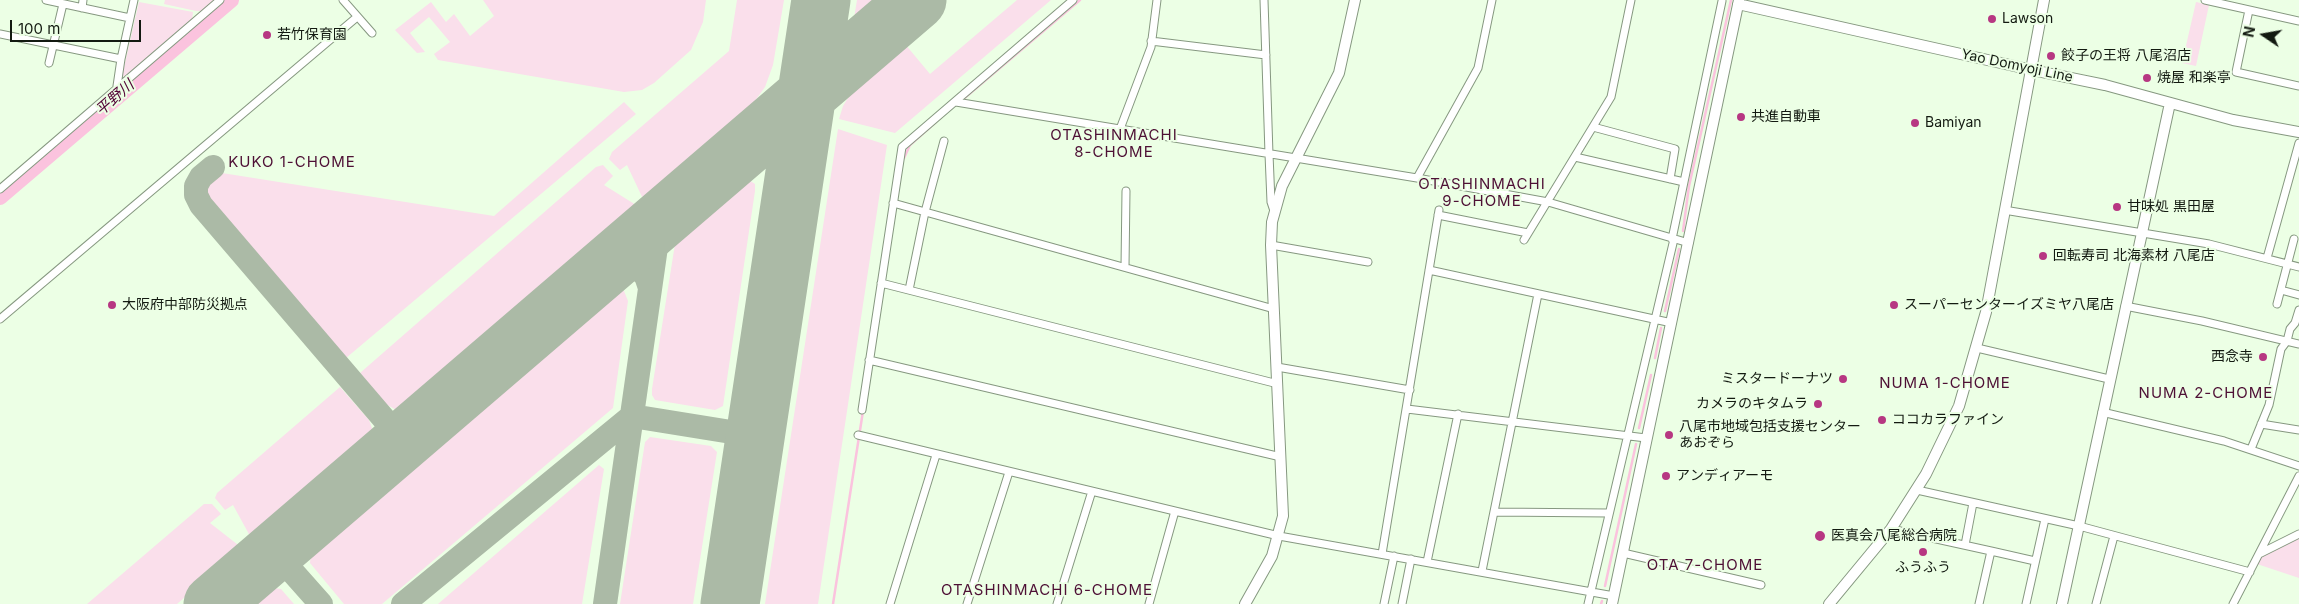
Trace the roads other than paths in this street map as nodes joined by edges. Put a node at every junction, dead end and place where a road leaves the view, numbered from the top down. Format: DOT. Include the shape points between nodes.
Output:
graph roads {
  1 [pos="46,0"];
  2 [pos="83,0"];
  3 [pos="134,0"];
  4 [pos="220,0"];
  5 [pos="343,0"];
  6 [pos="1073,0"];
  7 [pos="1157,0"];
  8 [pos="1264,0"];
  9 [pos="1355,0"];
  10 [pos="1492,0"];
  11 [pos="1631,0"];
  12 [pos="1720,0"];
  13 [pos="2044,0"];
  14 [pos="2205,0"];
  15 [pos="1739,2"];
  16 [pos="63,4"];
  17 [pos="82,8"];
  18 [pos="2248,10"];
  19 [pos="358,17"];
  20 [pos="130,18"];
  21 [pos="2299,21"];
  22 [pos="372,33"];
  23 [pos="0,34"];
  24 [pos="1151,41"];
  25 [pos="53,45"];
  26 [pos="1266,55"];
  27 [pos="121,59"];
  28 [pos="49,63"];
  29 [pos="2032,70"];
  30 [pos="117,86"];
  31 [pos="2299,86"];
  32 [pos="956,102"];
  33 [pos="2170,103"];
  34 [pos="1593,127"];
  35 [pos="1120,129"];
  36 [pos="2299,132"];
  37 [pos="944,141"];
  38 [pos="2299,142"];
  39 [pos="1269,154"];
  40 [pos="1575,157"];
  41 [pos="1296,159"];
  42 [pos="1416,178"];
  43 [pos="1670,179"];
  44 [pos="1684,182"];
  45 [pos="0,189"];
  46 [pos="1126,190"];
  47 [pos="1548,202"];
  48 [pos="893,203"];
  49 [pos="2004,210"];
  50 [pos="1274,211"];
  51 [pos="925,212"];
  52 [pos="2141,234"];
  53 [pos="1673,239"];
  54 [pos="2294,239"];
  55 [pos="1689,243"];
  56 [pos="1271,244"];
  57 [pos="2267,258"];
  58 [pos="1368,262"];
  59 [pos="2287,264"];
  60 [pos="2299,267"];
  61 [pos="1125,268"];
  62 [pos="1429,270"];
  63 [pos="881,283"];
  64 [pos="909,290"];
  65 [pos="2280,290"];
  66 [pos="1538,294"];
  67 [pos="2299,295"];
  68 [pos="2276,304"];
  69 [pos="2125,306"];
  70 [pos="1274,309"];
  71 [pos="2299,310"];
  72 [pos="0,319"];
  73 [pos="1655,319"];
  74 [pos="1672,322"];
  75 [pos="2287,341"];
  76 [pos="2299,344"];
  77 [pos="1976,348"];
  78 [pos="869,360"];
  79 [pos="1277,367"];
  80 [pos="2109,379"];
  81 [pos="1278,384"];
  82 [pos="1410,390"];
  83 [pos="1407,409"];
  84 [pos="862,410"];
  85 [pos="2102,412"];
  86 [pos="1458,414"];
  87 [pos="1512,421"];
  88 [pos="2261,424"];
  89 [pos="2299,430"];
  90 [pos="858,435"];
  91 [pos="1627,435"];
  92 [pos="1646,438"];
  93 [pos="2251,449"];
  94 [pos="936,455"];
  95 [pos="1281,457"];
  96 [pos="2299,466"];
  97 [pos="1009,472"];
  98 [pos="2299,476"];
  99 [pos="1917,490"];
  100 [pos="1092,491"];
  101 [pos="1973,503"];
  102 [pos="1175,511"];
  103 [pos="1494,512"];
  104 [pos="1609,514"];
  105 [pos="2044,519"];
  106 [pos="2079,526"];
  107 [pos="1891,530"];
  108 [pos="2299,534"];
  109 [pos="1279,536"];
  110 [pos="2114,536"];
  111 [pos="1964,545"];
  112 [pos="1992,551"];
  113 [pos="1623,552"];
  114 [pos="1382,554"];
  115 [pos="2258,554"];
  116 [pos="1394,556"];
  117 [pos="1411,559"];
  118 [pos="2035,561"];
  119 [pos="1427,562"];
  120 [pos="1482,571"];
  121 [pos="2250,572"];
  122 [pos="1761,585"];
  123 [pos="1591,592"];
  124 [pos="1613,600"];
  125 [pos="890,604"];
  126 [pos="967,604"];
  127 [pos="1057,604"];
  128 [pos="1149,604"];
  129 [pos="1245,604"];
  130 [pos="1384,604"];
  131 [pos="1402,604"];
  132 [pos="1588,604"];
  133 [pos="1829,604"];
  134 [pos="1979,604"];
  135 [pos="2026,604"];
  136 [pos="2062,604"];
  137 [pos="2096,604"];
  138 [pos="2233,604"];
  1 -- 16 [label="street"];
  2 -- 17 [label="street"];
  3 -- 20 [label="street"];
  4 -- 30 [label="street"];
  5 -- 19 [label="street"];
  6 -- 32 [label="street"];
  7 -- 24 [label="street"];
  8 -- 26 [label="street"];
  9 -- 41 [label="street" via="1339,73"];
  10 -- 42 [label="street" via="1478,68"];
  11 -- 34 [label="street" via="1611,98"];
  12 -- 15 [label="street"];
  12 -- 44 [label="street"];
  13 -- 29 [label="street"];
  14 -- 18 [label="street"];
  15 -- 29 [label="street, Yao Domyoji Line"];
  15 -- 55 [label="street"];
  16 -- 17 [label="street"];
  16 -- 25 [label="street"];
  17 -- 20 [label="street"];
  18 -- 21 [label="street"];
  18 -- 31 [label="street" via="2236,72"];
  19 -- 22 [label="street"];
  19 -- 72 [label="street"];
  20 -- 27 [label="street"];
  23 -- 25 [label="street"];
  24 -- 26 [label="street"];
  24 -- 35 [label="street"];
  25 -- 27 [label="street"];
  25 -- 28 [label="street"];
  26 -- 39 [label="street"];
  27 -- 30 [label="street"];
  29 -- 33 [label="street, Yao Domyoji Line" via="2105,84"];
  29 -- 49 [label="street"];
  30 -- 45 [label="street"];
  32 -- 35 [label="street"];
  32 -- 48 [label="street" via="902,147"];
  33 -- 36 [label="street, Yao Domyoji Line" via="2233,120"];
  33 -- 52 [label="street"];
  34 -- 40 [label="street"];
  34 -- 43 [label="street" via="1676,149"];
  35 -- 39 [label="street"];
  37 -- 51 [label="street"];
  38 -- 57 [label="street"];
  39 -- 41 [label="street"];
  39 -- 50 [label="street"];
  40 -- 43 [label="street"];
  40 -- 47 [label="street"];
  41 -- 42 [label="street"];
  41 -- 50 [label="street"];
  42 -- 47 [label="street"];
  43 -- 44 [label="street"];
  44 -- 53 [label="street"];
  46 -- 61 [label="street"];
  47 -- 53 [label="street"];
  47 -- 62 [label="street" via="1526,236 1438,212"];
  48 -- 51 [label="street"];
  48 -- 63 [label="street"];
  49 -- 52 [label="street"];
  49 -- 77 [label="street" via="1986,312"];
  50 -- 56 [label="street"];
  51 -- 61 [label="street"];
  51 -- 64 [label="street"];
  52 -- 57 [label="street" via="2209,244"];
  52 -- 69 [label="street"];
  53 -- 55 [label="street"];
  53 -- 73 [label="street"];
  54 -- 59 [label="street"];
  55 -- 74 [label="street"];
  56 -- 58 [label="street"];
  56 -- 70 [label="street"];
  57 -- 59 [label="street"];
  59 -- 60 [label="street"];
  59 -- 65 [label="street"];
  61 -- 70 [label="street"];
  62 -- 66 [label="street"];
  62 -- 82 [label="street"];
  63 -- 64 [label="street"];
  63 -- 78 [label="street"];
  64 -- 81 [label="street"];
  65 -- 67 [label="street"];
  65 -- 68 [label="street"];
  66 -- 73 [label="street"];
  66 -- 87 [label="street"];
  69 -- 75 [label="street"];
  69 -- 80 [label="street"];
  70 -- 79 [label="street"];
  71 -- 75 [label="street"];
  73 -- 74 [label="street"];
  73 -- 91 [label="street"];
  74 -- 92 [label="street"];
  75 -- 76 [label="street"];
  75 -- 88 [label="street"];
  77 -- 80 [label="street"];
  77 -- 99 [label="street" via="1960,406"];
  78 -- 84 [label="street"];
  78 -- 95 [label="street"];
  79 -- 81 [label="street"];
  79 -- 82 [label="street"];
  80 -- 85 [label="street"];
  81 -- 95 [label="street"];
  82 -- 83 [label="street"];
  83 -- 86 [label="street"];
  83 -- 114 [label="street"];
  85 -- 93 [label="street"];
  85 -- 106 [label="street"];
  86 -- 87 [label="street"];
  86 -- 119 [label="street"];
  87 -- 91 [label="street"];
  87 -- 103 [label="street"];
  88 -- 89 [label="street"];
  88 -- 93 [label="street"];
  90 -- 94 [label="street"];
  91 -- 92 [label="street"];
  91 -- 104 [label="street"];
  92 -- 113 [label="street"];
  93 -- 96 [label="street"];
  94 -- 97 [label="street"];
  94 -- 125 [label="street"];
  95 -- 109 [label="street" via="1284,516"];
  97 -- 100 [label="street"];
  97 -- 126 [label="street"];
  98 -- 115 [label="street"];
  99 -- 101 [label="street"];
  99 -- 107 [label="street"];
  100 -- 102 [label="street"];
  100 -- 127 [label="street"];
  101 -- 105 [label="street"];
  101 -- 111 [label="street"];
  102 -- 109 [label="street"];
  102 -- 128 [label="street"];
  103 -- 104 [label="street"];
  103 -- 120 [label="street"];
  104 -- 123 [label="street"];
  105 -- 106 [label="street"];
  105 -- 118 [label="street"];
  106 -- 110 [label="street"];
  106 -- 136 [label="street"];
  107 -- 111 [label="street"];
  107 -- 133 [label="street"];
  108 -- 115 [label="street"];
  109 -- 114 [label="street"];
  109 -- 129 [label="street" via="1272,556"];
  110 -- 121 [label="street"];
  110 -- 137 [label="street"];
  111 -- 112 [label="street"];
  112 -- 118 [label="street"];
  112 -- 134 [label="street"];
  113 -- 122 [label="street"];
  113 -- 124 [label="street"];
  114 -- 116 [label="street"];
  115 -- 121 [label="street"];
  116 -- 117 [label="street"];
  116 -- 130 [label="street"];
  117 -- 119 [label="street"];
  117 -- 131 [label="street"];
  118 -- 135 [label="street"];
  119 -- 120 [label="street"];
  120 -- 123 [label="street"];
  121 -- 138 [label="street"];
  123 -- 124 [label="street"];
  123 -- 132 [label="street"];
}
